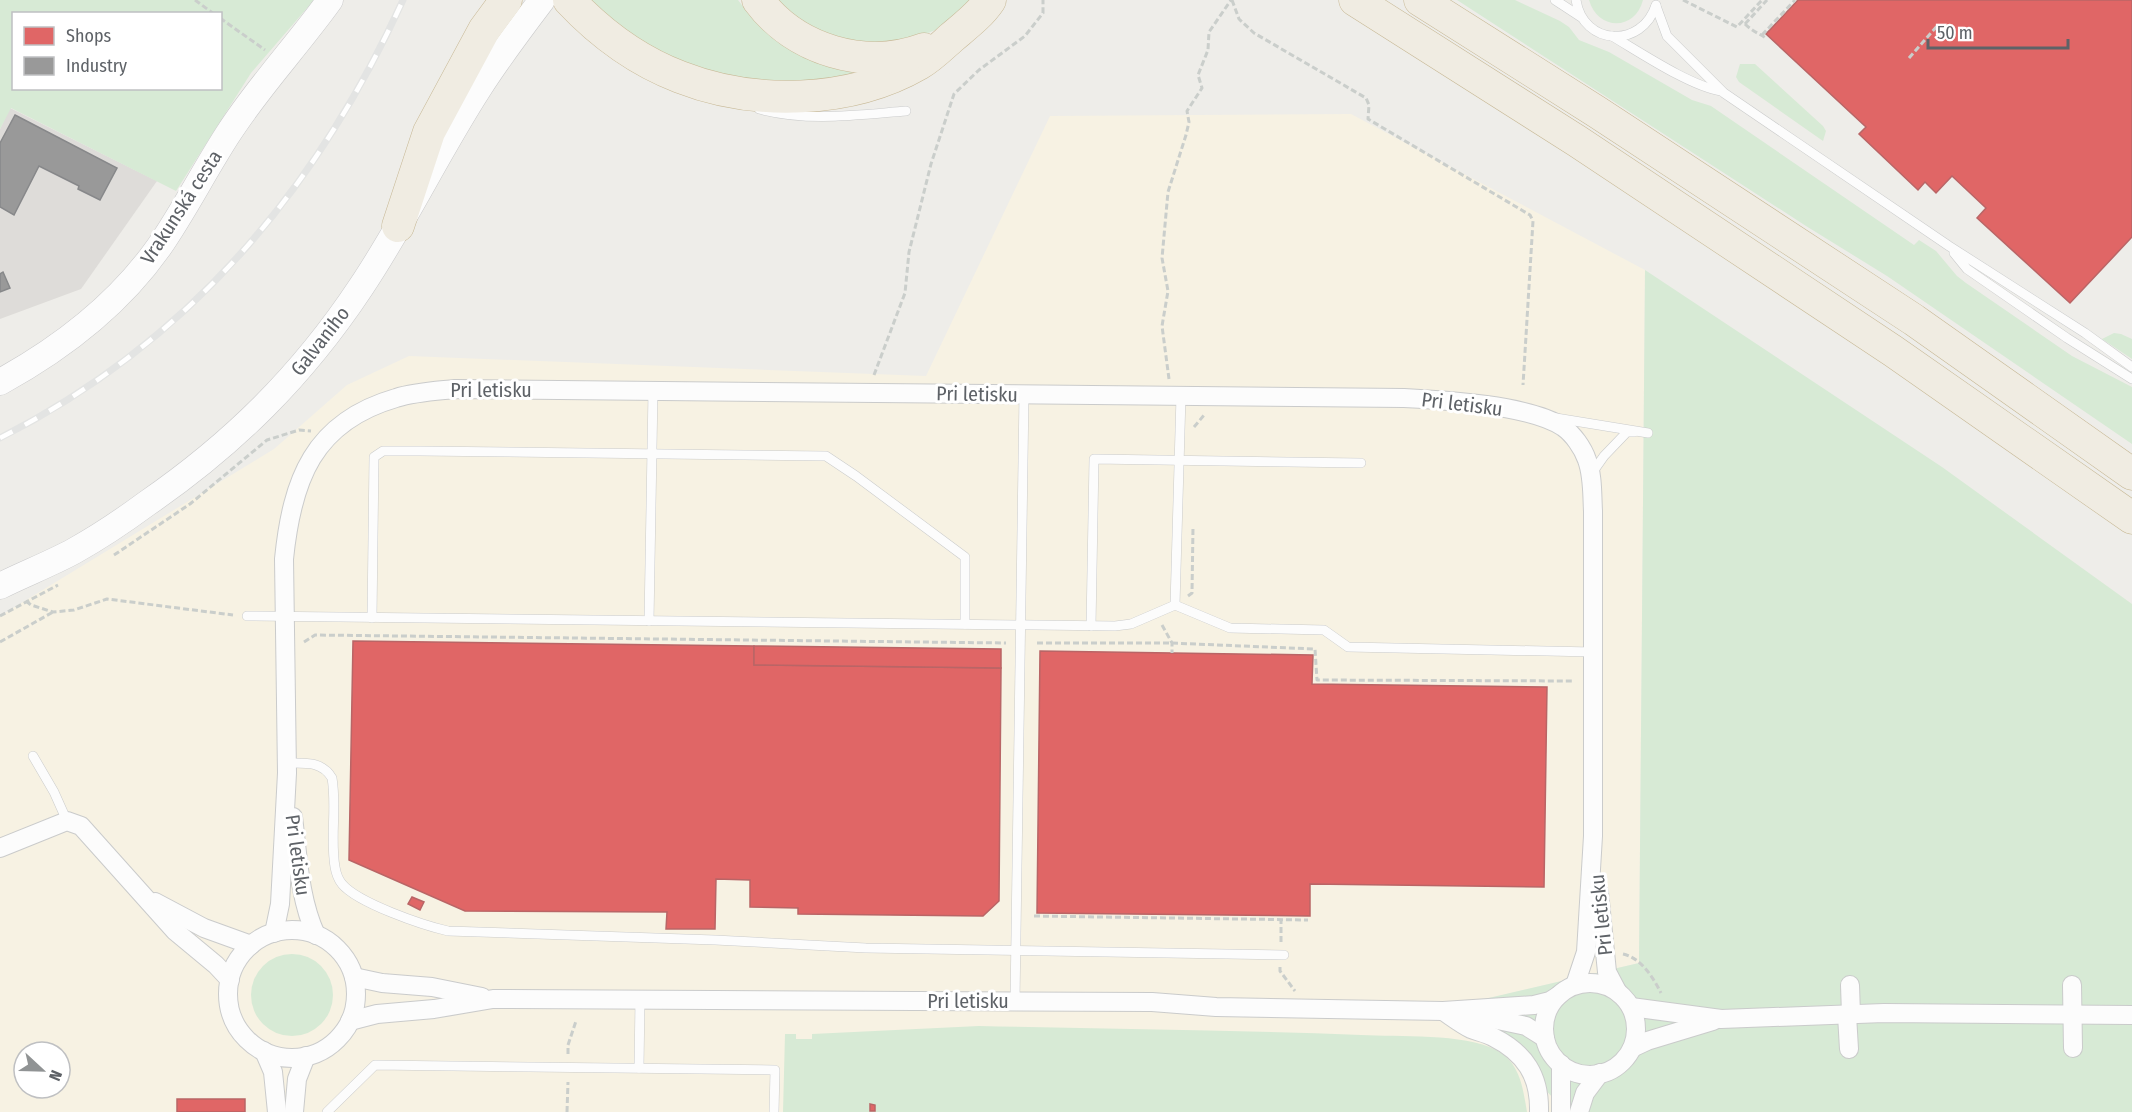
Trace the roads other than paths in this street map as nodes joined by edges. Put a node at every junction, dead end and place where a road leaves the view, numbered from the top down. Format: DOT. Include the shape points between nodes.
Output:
graph roads {
  1 [pos="330,0"];
  2 [pos="506,0"];
  3 [pos="542,0"];
  4 [pos="758,0"];
  5 [pos="1355,0"];
  6 [pos="1420,0"];
  7 [pos="1556,0"];
  8 [pos="1576,0"];
  9 [pos="1657,3"];
  10 [pos="577,8"];
  11 [pos="982,10"];
  12 [pos="1582,18"];
  13 [pos="1612,36"];
  14 [pos="682,78"];
  15 [pos="1721,91"];
  16 [pos="906,111"];
  17 [pos="398,226"];
  18 [pos="1949,246"];
  19 [pos="2132,367"];
  20 [pos="2132,379"];
  21 [pos="0,382"];
  22 [pos="653,391"];
  23 [pos="1024,394"];
  24 [pos="1176,396"];
  25 [pos="1521,412"];
  26 [pos="653,454"];
  27 [pos="1179,460"];
  28 [pos="1361,463"];
  29 [pos="2132,474"];
  30 [pos="1590,475"];
  31 [pos="2132,519"];
  32 [pos="2,585"];
  33 [pos="1175,605"];
  34 [pos="247,616"];
  35 [pos="285,617"];
  36 [pos="372,618"];
  37 [pos="649,621"];
  38 [pos="965,624"];
  39 [pos="1021,625"];
  40 [pos="1091,626"];
  41 [pos="1593,652"];
  42 [pos="33,756"];
  43 [pos="287,768"];
  44 [pos="67,821"];
  45 [pos="1593,836"];
  46 [pos="0,848"];
  47 [pos="142,895"];
  48 [pos="274,933"];
  49 [pos="316,935"];
  50 [pos="251,945"];
  51 [pos="1016,951"];
  52 [pos="1284,955"];
  53 [pos="354,977"];
  54 [pos="230,980"];
  55 [pos="1575,985"];
  56 [pos="1850,985"];
  57 [pos="2073,985"];
  58 [pos="1617,991"];
  59 [pos="1558,996"];
  60 [pos="493,999"];
  61 [pos="640,999"];
  62 [pos="1015,1001"];
  63 [pos="1631,1008"];
  64 [pos="1443,1011"];
  65 [pos="1849,1015"];
  66 [pos="2073,1015"];
  67 [pos="2132,1015"];
  68 [pos="1721,1019"];
  69 [pos="350,1021"];
  70 [pos="1545,1038"];
  71 [pos="1632,1048"];
  72 [pos="2073,1048"];
  73 [pos="1849,1049"];
  74 [pos="264,1051"];
  75 [pos="306,1056"];
  76 [pos="1561,1064"];
  77 [pos="639,1068"];
  78 [pos="1600,1073"];
  79 [pos="277,1112"];
  80 [pos="294,1112"];
  81 [pos="327,1112"];
  82 [pos="774,1112"];
  83 [pos="1539,1112"];
  84 [pos="1561,1112"];
  85 [pos="1580,1112"];
  1 -- 21 [label="main road, Vrakunská cesta" via="257,91 159,247 115,300 79,331"];
  2 -- 17 [label="highway" via="484,30 429,132"];
  3 -- 17 [label="main road, Galvaniho" via="478,88"];
  4 -- 11 [label="highway" via="772,17 802,39 853,56 890,57 920,50 951,36"];
  5 -- 31 [label="highway" via="1874,338"];
  6 -- 29 [label="highway" via="1914,320"];
  7 -- 12 [label="lane"];
  8 -- 12 [label="lane"];
  9 -- 13 [label="lane" via="1642,28 1628,35"];
  9 -- 15 [label="lane" via="1667,36"];
  10 -- 14 [label="highway" via="612,39"];
  11 -- 14 [label="highway" via="920,63 880,82 834,93 744,94"];
  12 -- 13 [label="lane" via="1595,30"];
  13 -- 15 [label="lane" via="1667,68"];
  14 -- 16 [label="lane" via="743,105 776,114 820,117"];
  15 -- 18 [label="lane"];
  17 -- 32 [label="main road, Galvaniho" via="316,350 233,438 178,483 123,520 74,550"];
  18 -- 19 [label="lane"];
  18 -- 20 [label="lane" via="1967,269"];
  22 -- 23 [label="street, Pri letisku"];
  22 -- 26 [label="lane"];
  22 -- 35 [label="street, Pri letisku" via="455,389 398,397 349,419 330,433 314,454 292,503 284,559"];
  23 -- 24 [label="street, Pri letisku"];
  23 -- 39 [label="lane"];
  24 -- 25 [label="street, Pri letisku" via="1404,398"];
  24 -- 27 [label="lane"];
  25 -- 30 [label="street, Pri letisku" via="1564,428 1580,447"];
  25 -- 30 [label="lane" via="1648,433 1627,432"];
  26 -- 36 [label="lane" via="378,453 373,462"];
  26 -- 37 [label="lane"];
  26 -- 38 [label="lane" via="826,456 965,557"];
  27 -- 28 [label="lane"];
  27 -- 33 [label="lane"];
  27 -- 40 [label="lane" via="1094,459"];
  30 -- 41 [label="street, Pri letisku"];
  33 -- 40 [label="lane" via="1131,624"];
  33 -- 41 [label="lane" via="1230,628 1324,630 1348,647"];
  34 -- 35 [label="lane"];
  35 -- 36 [label="lane"];
  35 -- 43 [label="street, Pri letisku"];
  36 -- 37 [label="lane"];
  37 -- 38 [label="lane"];
  38 -- 39 [label="lane"];
  39 -- 40 [label="lane"];
  39 -- 51 [label="lane"];
  41 -- 45 [label="street, Pri letisku"];
  42 -- 44 [label="lane"];
  43 -- 48 [label="street, Pri letisku" via="280,904"];
  43 -- 49 [label="street, Pri letisku" via="303,897"];
  43 -- 51 [label="lane" via="320,766 332,778 334,864 341,883 361,898 425,926 460,932"];
  44 -- 46 [label="street"];
  44 -- 47 [label="street" via="88,832"];
  45 -- 55 [label="street, Pri letisku" via="1586,952"];
  45 -- 58 [label="street, Pri letisku" via="1607,972"];
  47 -- 50 [label="street" via="204,928"];
  47 -- 54 [label="street"];
  48 -- 49 [label="street" via="296,930"];
  48 -- 50 [label="street"];
  49 -- 53 [label="street" via="340,952"];
  50 -- 54 [label="street"];
  51 -- 52 [label="lane"];
  51 -- 62 [label="lane"];
  53 -- 60 [label="street, Pri letisku"];
  53 -- 69 [label="street" via="356,999"];
  54 -- 74 [label="street" via="229,1001 235,1022 247,1039"];
  55 -- 58 [label="street, Pri letisku" via="1601,984"];
  55 -- 59 [label="street, Pri letisku"];
  56 -- 65 [label="street"];
  57 -- 66 [label="street"];
  58 -- 63 [label="street, Pri letisku"];
  59 -- 64 [label="street, Pri letisku" via="1534,1005"];
  59 -- 70 [label="street" via="1548,1011"];
  60 -- 61 [label="street, Pri letisku"];
  60 -- 69 [label="street, Pri letisku"];
  61 -- 62 [label="street, Pri letisku"];
  61 -- 77 [label="lane"];
  62 -- 64 [label="street, Pri letisku"];
  63 -- 68 [label="street"];
  63 -- 71 [label="street" via="1636,1027"];
  64 -- 70 [label="street, Pri letisku" via="1520,1024"];
  64 -- 83 [label="street" via="1518,1052 1535,1082"];
  65 -- 66 [label="street"];
  65 -- 68 [label="street"];
  65 -- 73 [label="street"];
  66 -- 67 [label="street"];
  66 -- 72 [label="street"];
  68 -- 71 [label="street"];
  69 -- 75 [label="street" via="336,1040"];
  70 -- 76 [label="street"];
  71 -- 78 [label="street" via="1621,1062"];
  74 -- 75 [label="street" via="285,1057"];
  74 -- 79 [label="street" via="273,1072"];
  75 -- 80 [label="street" via="297,1079"];
  76 -- 78 [label="street" via="1584,1074"];
  76 -- 84 [label="street"];
  77 -- 81 [label="lane" via="375,1065"];
  77 -- 82 [label="lane" via="775,1070"];
  78 -- 85 [label="street" via="1585,1093"];
}
